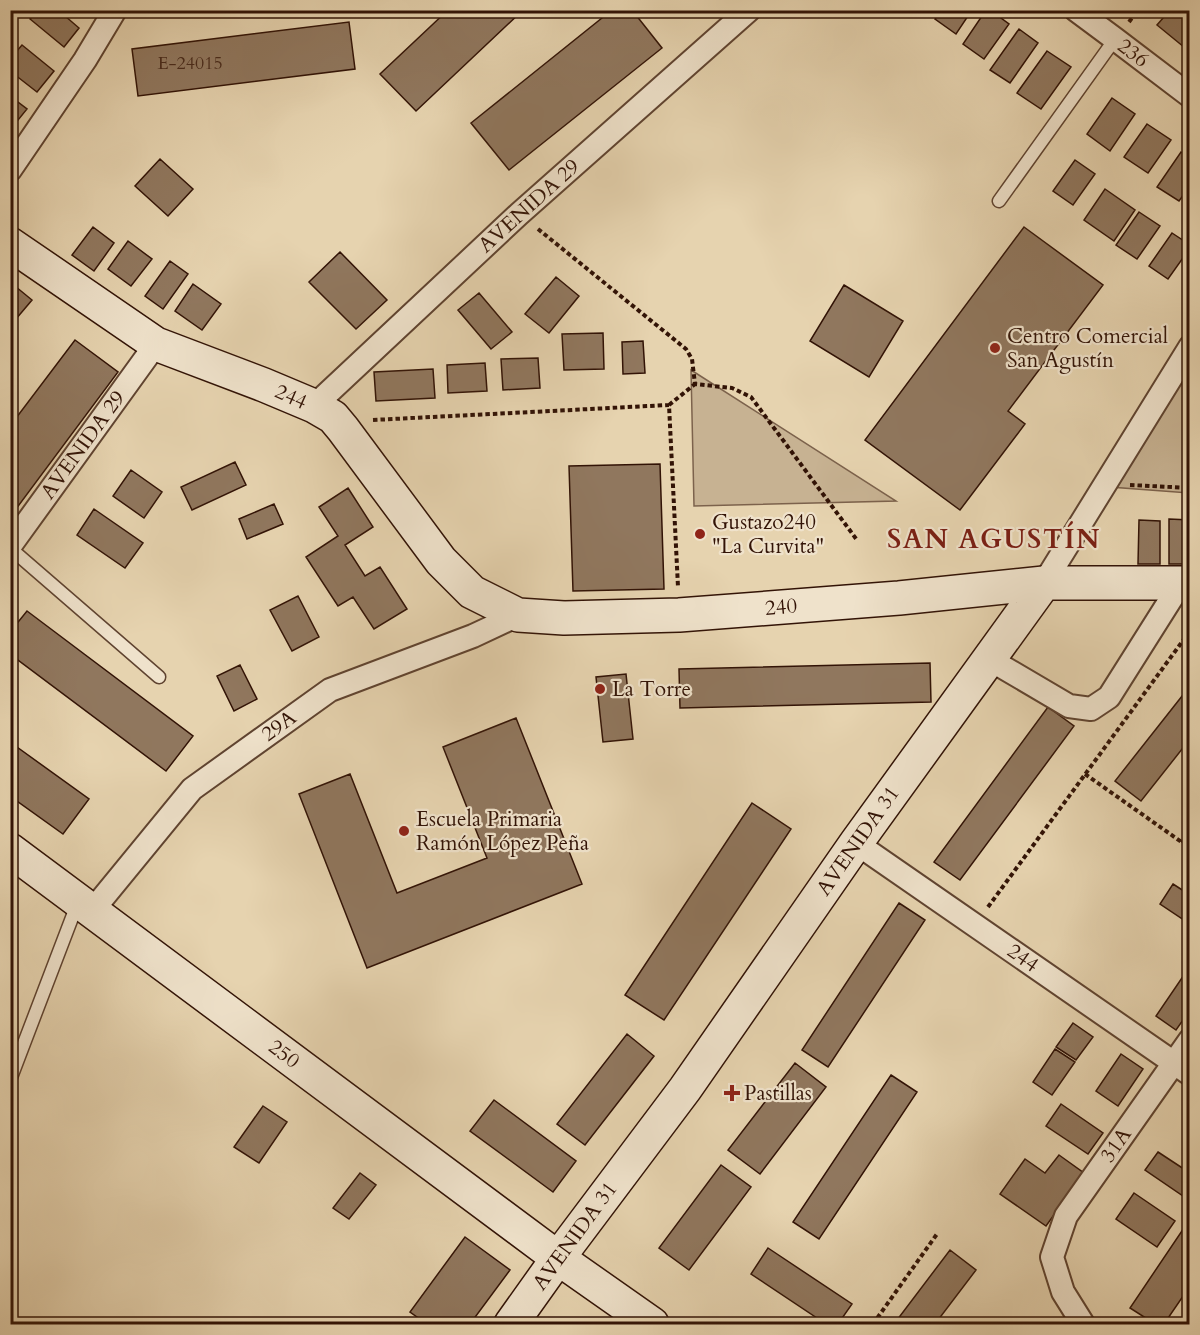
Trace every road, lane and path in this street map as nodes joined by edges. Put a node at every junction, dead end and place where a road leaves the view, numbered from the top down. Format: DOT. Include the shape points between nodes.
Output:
graph roads {
  1 [pos="114,10"];
  2 [pos="749,10"];
  3 [pos="1076,10"];
  4 [pos="1115,39"];
  5 [pos="1190,96"];
  6 [pos="10,170"];
  7 [pos="999,201"];
  8 [pos="519,214"];
  9 [pos="10,244"];
  10 [pos="156,344"];
  11 [pos="1190,347"];
  12 [pos="695,384"];
  13 [pos="669,405"];
  14 [pos="314,406"];
  15 [pos="344,429"];
  16 [pos="1105,484"];
  17 [pos="1190,488"];
  18 [pos="857,540"];
  19 [pos="10,547"];
  20 [pos="1044,583"];
  21 [pos="1185,583"];
  22 [pos="518,615"];
  23 [pos="679,615"];
  24 [pos="1190,631"];
  25 [pos="989,659"];
  26 [pos="159,677"];
  27 [pos="1085,774"];
  28 [pos="1190,832"];
  29 [pos="856,843"];
  30 [pos="1182,843"];
  31 [pos="1190,848"];
  32 [pos="10,850"];
  33 [pos="85,906"];
  34 [pos="975,925"];
  35 [pos="1190,1040"];
  36 [pos="1181,1069"];
  37 [pos="10,1080"];
  38 [pos="937,1234"];
  39 [pos="558,1258"];
  40 [pos="511,1324"];
  41 [pos="652,1324"];
  42 [pos="873,1324"];
  43 [pos="1083,1324"];
  1 -- 6 [label="street"];
  2 -- 8 [label="street, AVENIDA 29"];
  3 -- 4 [label="street, 236"];
  4 -- 5 [label="street, 236"];
  4 -- 7 [label="lane"];
  8 -- 12 [label="path" via="686,349 692,359"];
  8 -- 14 [label="street, AVENIDA 29"];
  9 -- 10 [label="street, 244"];
  10 -- 14 [label="street, 244"];
  10 -- 19 [label="street, AVENIDA 29"];
  11 -- 16 [label="street, AVENIDA 31"];
  12 -- 13 [label="path"];
  12 -- 18 [label="path" via="732,388 751,397"];
  13 -- 15 [label="path" via="371,420"];
  13 -- 23 [label="path"];
  14 -- 15 [label="street, 244"];
  15 -- 22 [label="street, 244" via="441,561 472,592"];
  16 -- 17 [label="path"];
  16 -- 20 [label="street, AVENIDA 31"];
  19 -- 26 [label="lane"];
  20 -- 21 [label="street, 240"];
  20 -- 23 [label="street, 240"];
  20 -- 25 [label="street, AVENIDA 31"];
  21 -- 25 [label="street" via="1109,697 1091,709 1069,706"];
  22 -- 23 [label="street, 240"];
  22 -- 33 [label="street, 29A" via="330,690 192,789"];
  24 -- 27 [label="path"];
  25 -- 29 [label="street, AVENIDA 31"];
  27 -- 30 [label="path"];
  27 -- 34 [label="path"];
  28 -- 30 [label="path"];
  29 -- 34 [label="street, 244"];
  29 -- 39 [label="street, AVENIDA 31" via="685,1089"];
  30 -- 31 [label="path"];
  32 -- 33 [label="street, 250"];
  33 -- 37 [label="lane"];
  33 -- 39 [label="street, 250"];
  34 -- 36 [label="street, 244"];
  35 -- 36 [label="street, 31A"];
  36 -- 43 [label="street, 31A" via="1066,1216 1052,1257 1063,1292"];
  38 -- 42 [label="path"];
  39 -- 40 [label="street, AVENIDA 31"];
  39 -- 41 [label="street, 250"];
}
